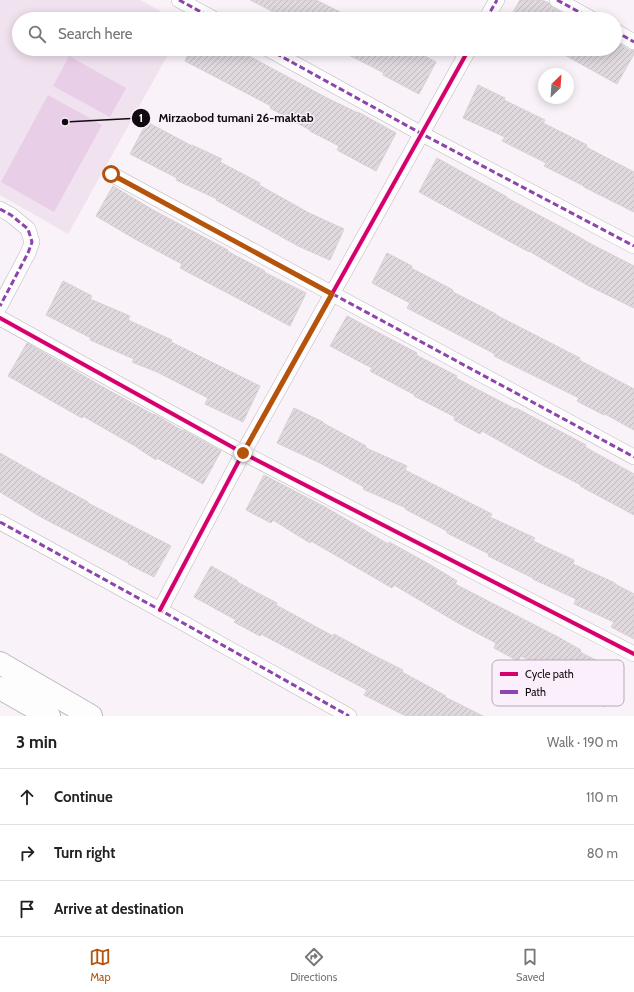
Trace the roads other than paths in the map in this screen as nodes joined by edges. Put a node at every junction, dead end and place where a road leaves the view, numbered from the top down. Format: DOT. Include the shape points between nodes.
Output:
graph roads {
  1 [pos="179,0"];
  2 [pos="497,0"];
  3 [pos="557,0"];
  4 [pos="201,12"];
  5 [pos="490,12"];
  6 [pos="579,12"];
  7 [pos="622,35"];
  8 [pos="634,42"];
  9 [pos="281,56"];
  10 [pos="465,56"];
  11 [pos="422,134"];
  12 [pos="111,174"];
  13 [pos="0,209"];
  14 [pos="634,246"];
  15 [pos="332,294"];
  16 [pos="0,306"];
  17 [pos="0,318"];
  18 [pos="243,453"];
  19 [pos="634,457"];
  20 [pos="0,522"];
  21 [pos="160,610"];
  22 [pos="634,654"];
  23 [pos="0,663"];
  24 [pos="0,688"];
  25 [pos="49,716"];
  26 [pos="91,716"];
  27 [pos="349,716"];
  1 -- 4 [label="street"];
  2 -- 5 [label="street"];
  3 -- 6 [label="street"];
  7 -- 8 [label="street"];
  9 -- 11 [label="street"];
  10 -- 11 [label="street"];
  11 -- 14 [label="street"];
  11 -- 15 [label="street"];
  12 -- 15 [label="street"];
  13 -- 16 [label="street" via="12,215 28,229 32,242"];
  15 -- 18 [label="street"];
  15 -- 19 [label="street"];
  17 -- 18 [label="street"];
  18 -- 21 [label="street"];
  18 -- 22 [label="street"];
  20 -- 21 [label="street"];
  21 -- 27 [label="street"];
  23 -- 26 [label="main road"];
  24 -- 25 [label="main road"];
}
